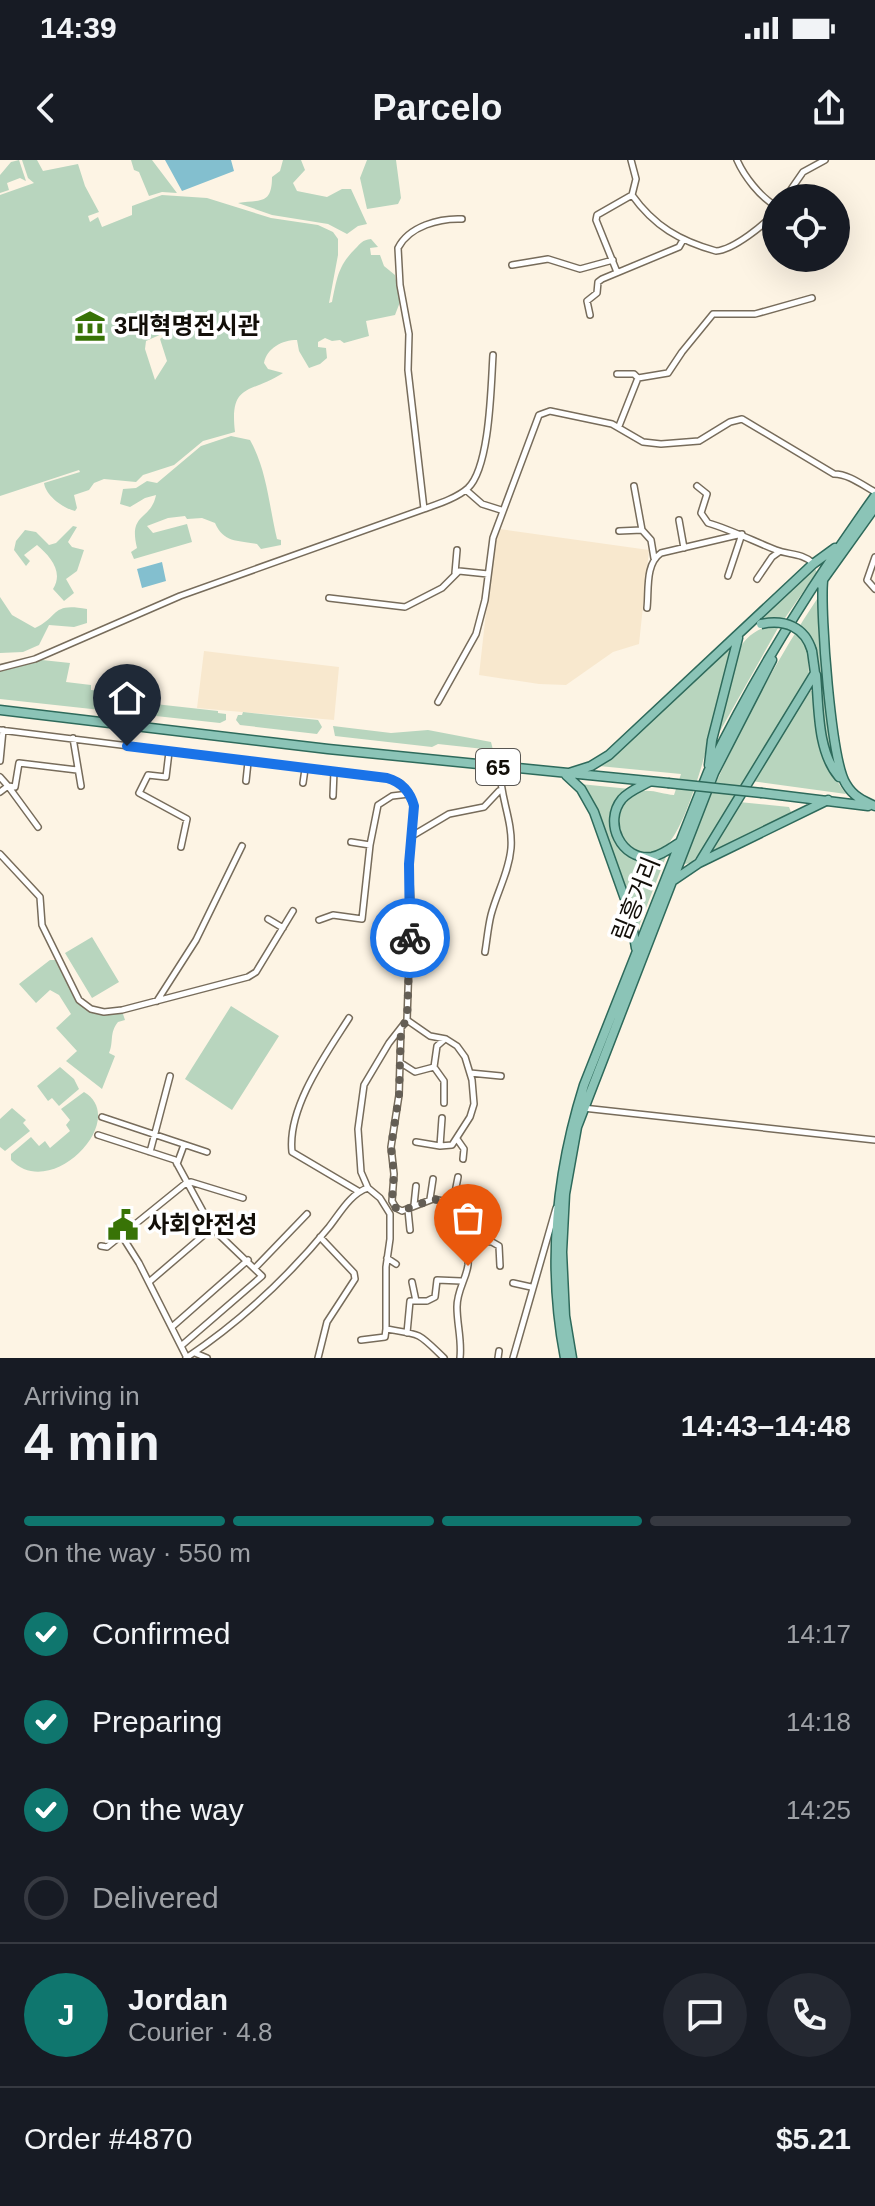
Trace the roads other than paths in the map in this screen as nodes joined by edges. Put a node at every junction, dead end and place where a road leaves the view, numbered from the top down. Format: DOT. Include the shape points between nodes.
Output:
graph roads {
  1 [pos="631,160"];
  2 [pos="737,160"];
  3 [pos="825,160"];
  4 [pos="795,184"];
  5 [pos="762,193"];
  6 [pos="632,195"];
  7 [pos="462,219"];
  8 [pos="762,225"];
  9 [pos="683,240"];
  10 [pos="613,260"];
  11 [pos="512,265"];
  12 [pos="617,272"];
  13 [pos="812,298"];
  14 [pos="590,315"];
  15 [pos="493,355"];
  16 [pos="617,374"];
  17 [pos="638,378"];
  18 [pos="619,426"];
  19 [pos="634,486"];
  20 [pos="697,486"];
  21 [pos="466,490"];
  22 [pos="875,494"];
  23 [pos="424,509"];
  24 [pos="501,510"];
  25 [pos="874,510"];
  26 [pos="679,520"];
  27 [pos="642,530"];
  28 [pos="619,531"];
  29 [pos="742,534"];
  30 [pos="841,543"];
  31 [pos="684,548"];
  32 [pos="457,550"];
  33 [pos="780,552"];
  34 [pos="875,557"];
  35 [pos="654,558"];
  36 [pos="813,564"];
  37 [pos="455,574"];
  38 [pos="488,574"];
  39 [pos="728,576"];
  40 [pos="757,579"];
  41 [pos="823,579"];
  42 [pos="875,589"];
  43 [pos="329,598"];
  44 [pos="647,608"];
  45 [pos="741,632"];
  46 [pos="0,668"];
  47 [pos="815,673"];
  48 [pos="438,702"];
  49 [pos="0,710"];
  50 [pos="2,730"];
  51 [pos="73,738"];
  52 [pos="169,752"];
  53 [pos="0,761"];
  54 [pos="248,762"];
  55 [pos="500,767"];
  56 [pos="305,769"];
  57 [pos="77,770"];
  58 [pos="334,771"];
  59 [pos="708,772"];
  60 [pos="565,774"];
  61 [pos="0,777"];
  62 [pos="246,781"];
  63 [pos="649,782"];
  64 [pos="303,783"];
  65 [pos="845,783"];
  66 [pos="8,786"];
  67 [pos="81,786"];
  68 [pos="500,791"];
  69 [pos="0,792"];
  70 [pos="409,794"];
  71 [pos="333,796"];
  72 [pos="828,800"];
  73 [pos="875,807"];
  74 [pos="38,827"];
  75 [pos="412,836"];
  76 [pos="351,842"];
  77 [pos="681,842"];
  78 [pos="370,845"];
  79 [pos="242,846"];
  80 [pos="181,847"];
  81 [pos="0,854"];
  82 [pos="699,863"];
  83 [pos="671,882"];
  84 [pos="293,911"];
  85 [pos="268,919"];
  86 [pos="319,920"];
  87 [pos="283,928"];
  88 [pos="485,952"];
  89 [pos="636,952"];
  90 [pos="157,1001"];
  91 [pos="349,1018"];
  92 [pos="407,1020"];
  93 [pos="401,1028"];
  94 [pos="446,1039"];
  95 [pos="401,1063"];
  96 [pos="434,1067"];
  97 [pos="470,1073"];
  98 [pos="170,1076"];
  99 [pos="501,1076"];
  100 [pos="444,1103"];
  101 [pos="583,1108"];
  102 [pos="102,1117"];
  103 [pos="442,1118"];
  104 [pos="98,1135"];
  105 [pos="155,1135"];
  106 [pos="457,1139"];
  107 [pos="875,1140"];
  108 [pos="416,1142"];
  109 [pos="184,1145"];
  110 [pos="440,1146"];
  111 [pos="150,1152"];
  112 [pos="207,1152"];
  113 [pos="463,1159"];
  114 [pos="177,1165"];
  115 [pos="458,1177"];
  116 [pos="433,1179"];
  117 [pos="186,1183"];
  118 [pos="416,1186"];
  119 [pos="368,1188"];
  120 [pos="358,1191"];
  121 [pos="243,1198"];
  122 [pos="430,1200"];
  123 [pos="558,1200"];
  124 [pos="453,1203"];
  125 [pos="411,1208"];
  126 [pos="307,1214"];
  127 [pos="483,1217"];
  128 [pos="212,1228"];
  129 [pos="410,1230"];
  130 [pos="462,1233"];
  131 [pos="122,1236"];
  132 [pos="320,1237"];
  133 [pos="465,1240"];
  134 [pos="101,1246"];
  135 [pos="387,1258"];
  136 [pos="248,1260"];
  137 [pos="396,1264"];
  138 [pos="500,1266"];
  139 [pos="255,1268"];
  140 [pos="461,1281"];
  141 [pos="149,1282"];
  142 [pos="412,1282"];
  143 [pos="513,1283"];
  144 [pos="531,1287"];
  145 [pos="416,1301"];
  146 [pos="173,1326"];
  147 [pos="386,1329"];
  148 [pos="407,1333"];
  149 [pos="361,1340"];
  150 [pos="181,1346"];
  151 [pos="194,1353"];
  152 [pos="186,1358"];
  153 [pos="207,1358"];
  154 [pos="318,1358"];
  155 [pos="444,1358"];
  156 [pos="460,1358"];
  157 [pos="513,1358"];
  158 [pos="565,1358"];
  159 [pos="572,1358"];
  1 -- 6 [label="street" via="636,179"];
  2 -- 5 [label="street"];
  3 -- 4 [label="street" via="803,172"];
  6 -- 9 [label="street" via="652,220"];
  6 -- 10 [label="street" via="597,215"];
  7 -- 23 [label="street" via="430,223 398,248"];
  8 -- 9 [label="street" via="723,251"];
  9 -- 12 [label="street" via="679,247"];
  10 -- 11 [label="street" via="580,269 548,259"];
  10 -- 12 [label="street"];
  12 -- 14 [label="street" via="598,282 597,293 587,301"];
  13 -- 17 [label="street" via="755,314 713,314 668,373"];
  15 -- 21 [label="street" via="481,464"];
  16 -- 17 [label="street"];
  17 -- 18 [label="street"];
  18 -- 22 [label="street" via="649,444 675,443 699,441 742,419"];
  18 -- 24 [label="street" via="550,411 539,415"];
  19 -- 27 [label="street"];
  20 -- 29 [label="street" via="707,494 704,520"];
  21 -- 23 [label="street"];
  21 -- 24 [label="street" via="482,504"];
  22 -- 30 [label="main road, 림흥거리"];
  23 -- 46 [label="street" via="180,596 35,659"];
  24 -- 38 [label="street"];
  25 -- 41 [label="main road, 림흥거리"];
  26 -- 31 [label="street"];
  27 -- 28 [label="street"];
  27 -- 35 [label="street" via="651,540"];
  29 -- 31 [label="street"];
  29 -- 33 [label="street"];
  29 -- 39 [label="street"];
  30 -- 36 [label="main road"];
  30 -- 59 [label="main road, 림흥거리" via="766,660"];
  31 -- 35 [label="street"];
  32 -- 37 [label="street"];
  33 -- 36 [label="street" via="803,556"];
  33 -- 40 [label="street"];
  34 -- 42 [label="street" via="867,580"];
  35 -- 44 [label="street"];
  36 -- 45 [label="main road"];
  37 -- 38 [label="street"];
  37 -- 43 [label="street" via="442,588 405,607"];
  38 -- 48 [label="street" via="476,634"];
  41 -- 65 [label="main road" via="837,756"];
  41 -- 83 [label="main road, 림흥거리" via="737,725"];
  45 -- 47 [label="main road, bridge" via="778,622 797,628 812,651"];
  45 -- 59 [label="main road"];
  45 -- 60 [label="main road" via="609,755"];
  47 -- 65 [label="main road" via="827,758"];
  47 -- 82 [label="main road"];
  49 -- 55 [label="main road, 65"];
  50 -- 51 [label="street"];
  50 -- 53 [label="street"];
  51 -- 52 [label="street"];
  51 -- 57 [label="street"];
  52 -- 54 [label="street"];
  52 -- 80 [label="street" via="166,777 148,775 139,793 187,819"];
  54 -- 56 [label="street"];
  54 -- 62 [label="street"];
  55 -- 60 [label="main road, 65"];
  55 -- 68 [label="street"];
  56 -- 58 [label="street"];
  56 -- 64 [label="street"];
  57 -- 66 [label="street" via="19,763 15,787"];
  57 -- 67 [label="street"];
  58 -- 70 [label="street" via="395,780"];
  58 -- 71 [label="street"];
  59 -- 77 [label="main road, 림흥거리"];
  60 -- 63 [label="main road, 65"];
  60 -- 89 [label="main road" via="594,812 630,913"];
  61 -- 66 [label="street"];
  63 -- 72 [label="main road, 65, bridge"];
  63 -- 77 [label="main road" via="617,807 617,837 628,851 642,857"];
  65 -- 73 [label="main road"];
  66 -- 69 [label="street"];
  66 -- 74 [label="street"];
  68 -- 75 [label="street" via="484,807 449,814"];
  68 -- 88 [label="street" via="511,847"];
  70 -- 75 [label="street" via="414,806"];
  70 -- 78 [label="street" via="378,805"];
  72 -- 73 [label="main road, 65"];
  72 -- 82 [label="main road"];
  75 -- 92 [label="street"];
  76 -- 78 [label="street"];
  77 -- 89 [label="main road, 림흥거리"];
  78 -- 86 [label="street" via="362,919 333,915"];
  79 -- 90 [label="street" via="196,940"];
  81 -- 90 [label="street" via="40,897 42,925 79,1000 104,1012"];
  82 -- 83 [label="main road"];
  83 -- 101 [label="main road, 림흥거리"];
  84 -- 87 [label="street"];
  85 -- 87 [label="street"];
  87 -- 90 [label="street" via="248,977"];
  89 -- 123 [label="main road, 림흥거리" via="584,1085"];
  91 -- 120 [label="street" via="303,1095 290,1139 292,1152"];
  92 -- 93 [label="street"];
  92 -- 94 [label="street" via="430,1036"];
  93 -- 95 [label="street"];
  93 -- 119 [label="street" via="364,1085 359,1105 358,1157"];
  94 -- 96 [label="street" via="437,1046"];
  94 -- 97 [label="street" via="465,1057"];
  95 -- 96 [label="street" via="415,1072"];
  95 -- 125 [label="street" via="391,1147 392,1201 396,1208"];
  96 -- 100 [label="street" via="444,1081"];
  97 -- 99 [label="street"];
  97 -- 106 [label="street" via="474,1104"];
  98 -- 105 [label="street"];
  101 -- 107 [label="street"];
  101 -- 159 [label="main road, 림흥거리" via="565,1194 562,1252"];
  102 -- 105 [label="street"];
  103 -- 110 [label="street"];
  104 -- 111 [label="street"];
  105 -- 109 [label="street"];
  105 -- 111 [label="street"];
  106 -- 110 [label="street"];
  106 -- 113 [label="street"];
  108 -- 110 [label="street"];
  109 -- 112 [label="street"];
  109 -- 114 [label="street"];
  111 -- 114 [label="street"];
  114 -- 117 [label="street"];
  115 -- 124 [label="street"];
  116 -- 122 [label="street"];
  117 -- 121 [label="street"];
  117 -- 128 [label="street"];
  117 -- 131 [label="street"];
  118 -- 125 [label="street"];
  119 -- 120 [label="street"];
  119 -- 135 [label="street" via="390,1214"];
  120 -- 132 [label="street"];
  122 -- 124 [label="street"];
  122 -- 125 [label="street"];
  123 -- 144 [label="street"];
  123 -- 158 [label="main road, 림흥거리" via="556,1281"];
  124 -- 130 [label="street"];
  125 -- 129 [label="street"];
  126 -- 139 [label="street"];
  127 -- 130 [label="street" via="482,1232"];
  128 -- 136 [label="street"];
  128 -- 141 [label="street"];
  130 -- 133 [label="street"];
  131 -- 134 [label="street"];
  131 -- 141 [label="street"];
  132 -- 151 [label="street" via="267,1295"];
  132 -- 154 [label="street" via="355,1279 327,1322"];
  133 -- 138 [label="street" via="499,1246"];
  133 -- 140 [label="street" via="468,1266"];
  135 -- 137 [label="street"];
  135 -- 147 [label="street"];
  136 -- 139 [label="street"];
  136 -- 146 [label="street"];
  139 -- 150 [label="street" via="262,1276"];
  140 -- 145 [label="street" via="437,1280 435,1297"];
  140 -- 156 [label="street"];
  141 -- 146 [label="street"];
  142 -- 145 [label="street"];
  143 -- 144 [label="street"];
  144 -- 157 [label="street"];
  145 -- 148 [label="street" via="410,1301"];
  146 -- 150 [label="street"];
  147 -- 148 [label="street"];
  147 -- 149 [label="street" via="385,1337"];
  148 -- 155 [label="street" via="424,1337"];
  150 -- 152 [label="street"];
  151 -- 152 [label="street"];
  151 -- 153 [label="street"];
}
